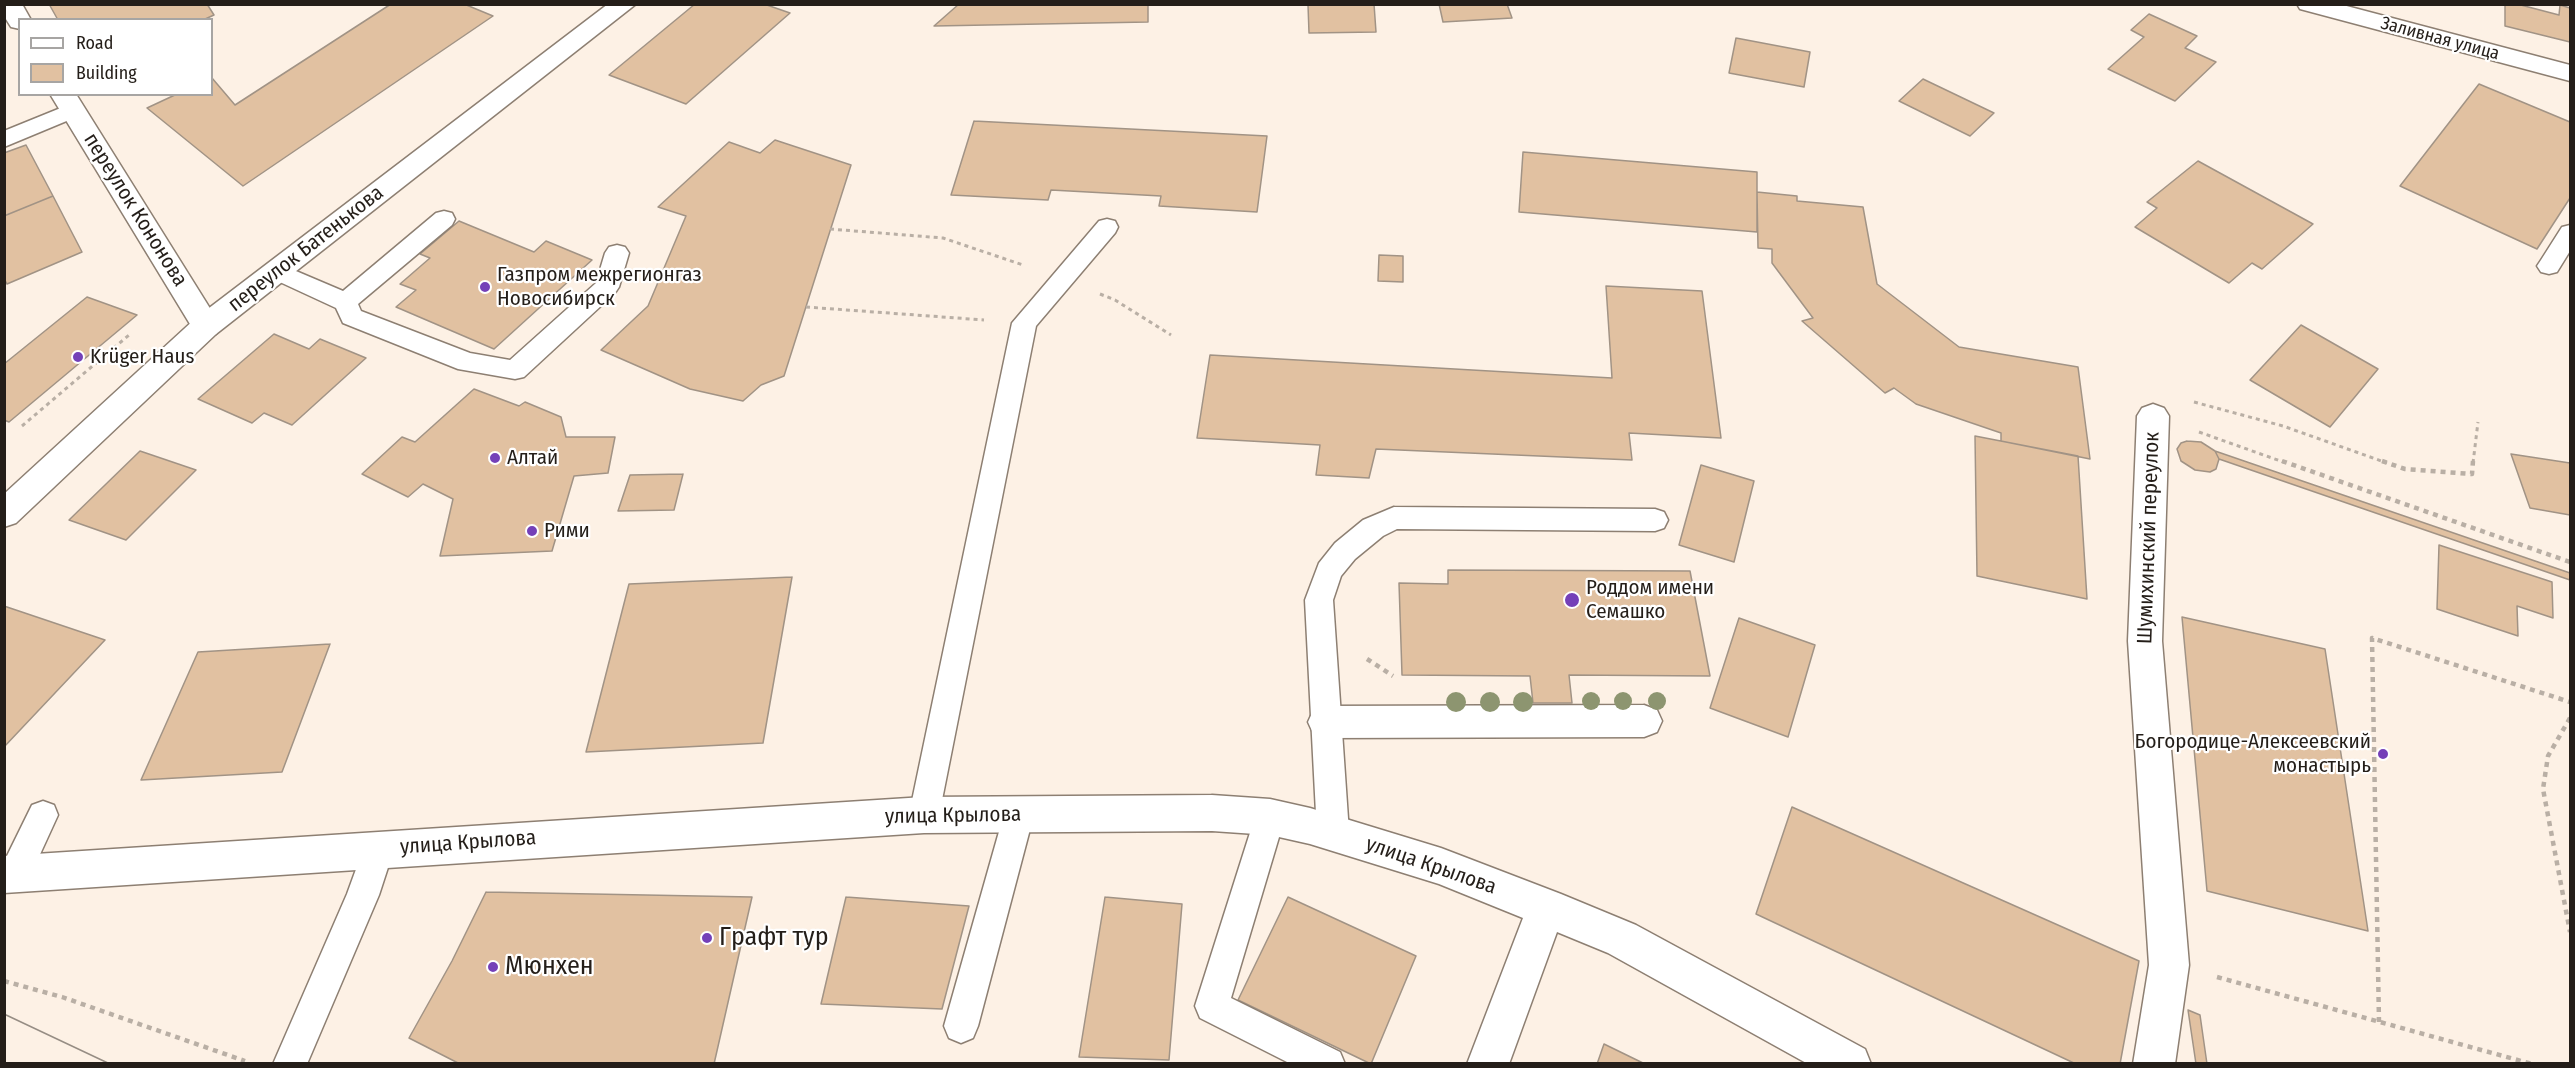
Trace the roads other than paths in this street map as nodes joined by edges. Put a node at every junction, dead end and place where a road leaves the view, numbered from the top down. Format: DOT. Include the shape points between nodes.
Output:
graph roads {
  1 [pos="10,4"];
  2 [pos="624,4"];
  3 [pos="2309,4"];
  4 [pos="18,18"];
  5 [pos="2571,73"];
  6 [pos="68,102"];
  7 [pos="4,140"];
  8 [pos="444,219"];
  9 [pos="1107,227"];
  10 [pos="2571,234"];
  11 [pos="617,253"];
  12 [pos="2549,266"];
  13 [pos="277,271"];
  14 [pos="345,302"];
  15 [pos="206,326"];
  16 [pos="2153,416"];
  17 [pos="4,514"];
  18 [pos="1655,520"];
  19 [pos="1644,721"];
  20 [pos="1326,722"];
  21 [pos="924,814"];
  22 [pos="1018,814"];
  23 [pos="43,815"];
  24 [pos="1270,817"];
  25 [pos="1333,833"];
  26 [pos="378,849"];
  27 [pos="10,874"];
  28 [pos="1547,907"];
  29 [pos="961,1026"];
  30 [pos="291,1064"];
  31 [pos="1328,1064"];
  32 [pos="1488,1064"];
  33 [pos="1850,1064"];
  34 [pos="2154,1064"];
  1 -- 4 [label="main road"];
  2 -- 13 [label="main road, переулок Батенькова"];
  3 -- 5 [label="main road, Заливная улица"];
  6 -- 7 [label="lane"];
  6 -- 15 [label="main road, переулок Кононова"];
  8 -- 14 [label="lane"];
  9 -- 21 [label="lane" via="1024,323"];
  10 -- 12 [label="lane"];
  11 -- 14 [label="lane" via="607,287 515,370 467,362 352,317"];
  13 -- 14 [label="lane"];
  13 -- 15 [label="main road, переулок Батенькова"];
  15 -- 17 [label="main road, переулок Батенькова"];
  16 -- 34 [label="main road, Шумихинский переулок" via="2145,642 2169,965"];
  18 -- 20 [label="lane" via="1394,519 1373,528 1345,551 1329,571 1318,600"];
  19 -- 20 [label="main road"];
  20 -- 25 [label="lane"];
  21 -- 22 [label="main road, улица Крылова"];
  21 -- 26 [label="main road, улица Крылова"];
  22 -- 24 [label="main road, улица Крылова" via="1212,813"];
  22 -- 29 [label="lane"];
  23 -- 27 [label="lane"];
  24 -- 25 [label="main road, улица Крылова"];
  24 -- 31 [label="lane" via="1212,1006"];
  25 -- 28 [label="main road, улица Крылова" via="1441,866"];
  26 -- 27 [label="main road, улица Крылова"];
  26 -- 30 [label="lane"];
  28 -- 32 [label="main road"];
  28 -- 33 [label="main road, улица Крылова" via="1622,939"];
}
